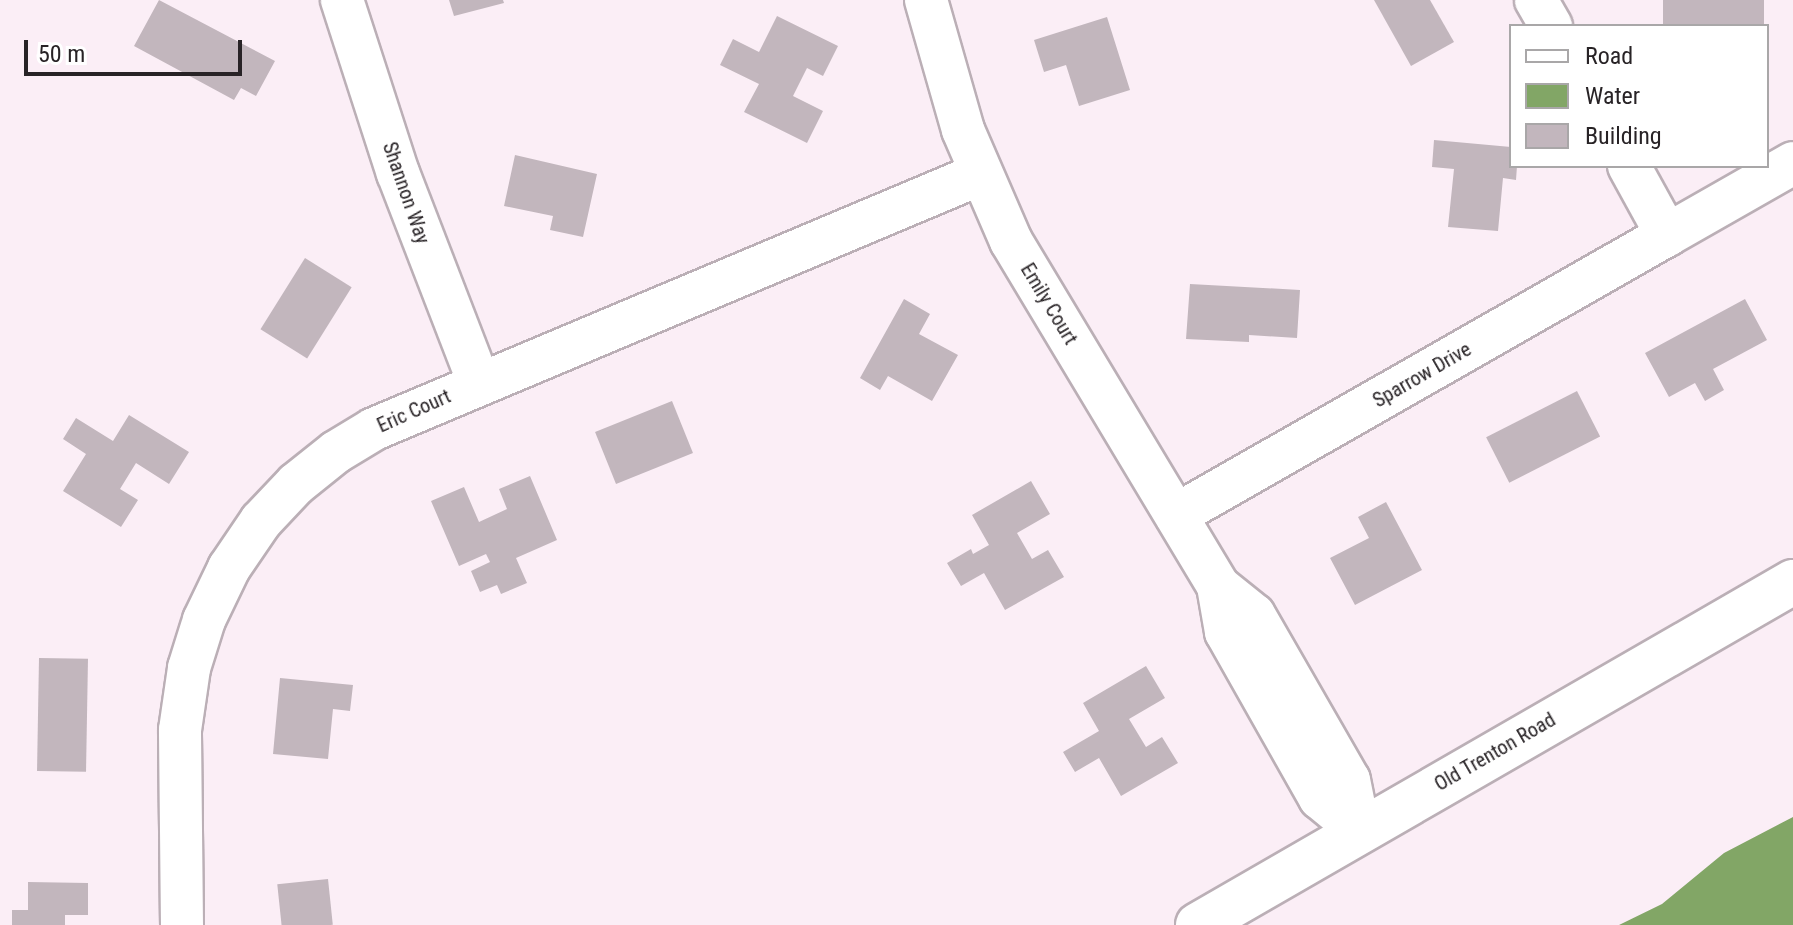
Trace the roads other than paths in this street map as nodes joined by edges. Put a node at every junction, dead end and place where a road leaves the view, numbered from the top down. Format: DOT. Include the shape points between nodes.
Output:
graph roads {
  1 [pos="342,0"];
  2 [pos="926,0"];
  3 [pos="1536,0"];
  4 [pos="1550,24"];
  5 [pos="1793,163"];
  6 [pos="1630,168"];
  7 [pos="980,174"];
  8 [pos="1667,235"];
  9 [pos="479,383"];
  10 [pos="1176,515"];
  11 [pos="1793,582"];
  12 [pos="1359,830"];
  13 [pos="182,925"];
  14 [pos="1198,925"];
  1 -- 9 [label="street, Shannon Way" via="398,173"];
  2 -- 7 [label="street, Emily Court"];
  3 -- 4 [label="street"];
  5 -- 8 [label="street, Sparrow Drive"];
  6 -- 8 [label="street"];
  7 -- 9 [label="street, Eric Court"];
  7 -- 10 [label="street, Emily Court" via="1011,241"];
  8 -- 10 [label="street, Sparrow Drive"];
  9 -- 13 [label="street, Eric Court" via="374,429 336,452 261,521 229,568 193,656 180,730"];
  10 -- 12 [label="street, Emily Court" via="1218,586 1262,628 1349,780"];
  11 -- 12 [label="main road, Old Trenton Road"];
  12 -- 14 [label="main road, Old Trenton Road"];
}
